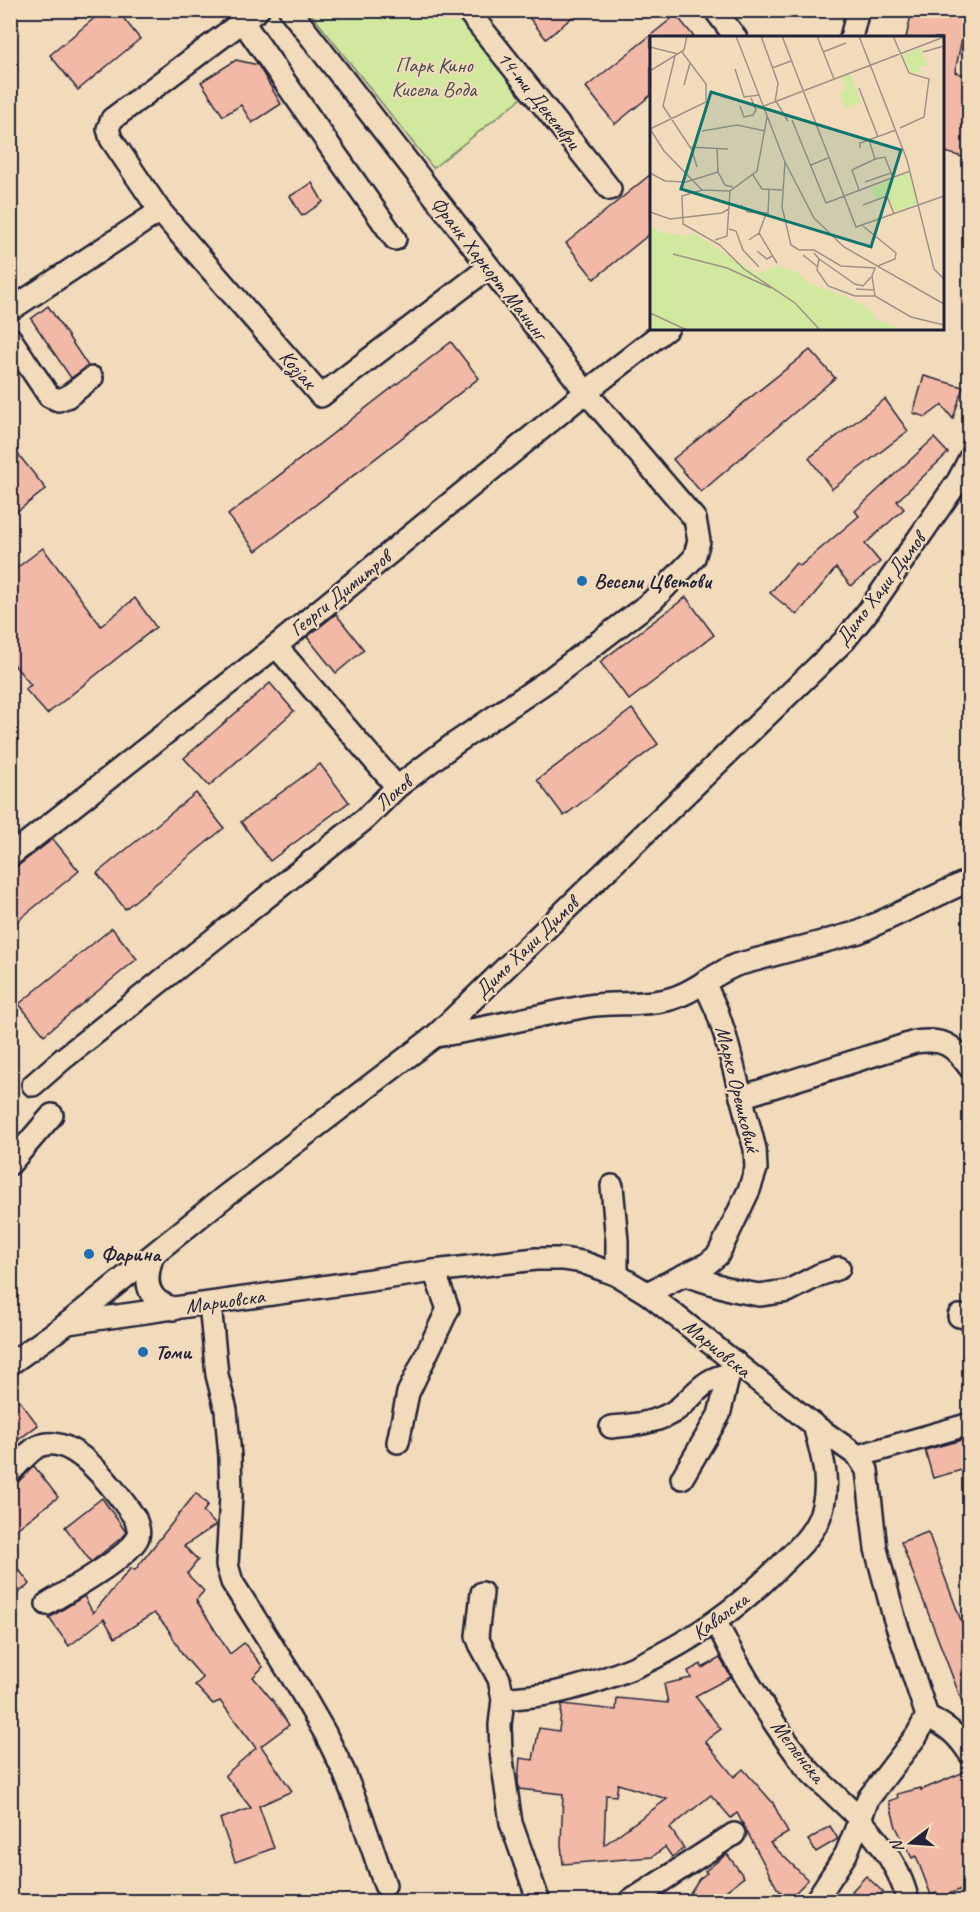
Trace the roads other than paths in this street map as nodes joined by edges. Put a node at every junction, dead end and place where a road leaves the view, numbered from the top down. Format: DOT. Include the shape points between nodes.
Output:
graph roads {
  1 [pos="290,10"];
  2 [pos="467,10"];
  3 [pos="715,10"];
  4 [pos="858,10"];
  5 [pos="251,16"];
  6 [pos="734,36"];
  7 [pos="852,36"];
  8 [pos="610,189"];
  9 [pos="160,211"];
  10 [pos="395,239"];
  11 [pos="488,268"];
  12 [pos="10,310"];
  13 [pos="665,330"];
  14 [pos="10,338"];
  15 [pos="92,378"];
  16 [pos="586,392"];
  17 [pos="969,458"];
  18 [pos="695,519"];
  19 [pos="276,646"];
  20 [pos="397,787"];
  21 [pos="10,856"];
  22 [pos="969,880"];
  23 [pos="704,982"];
  24 [pos="435,1036"];
  25 [pos="969,1067"];
  26 [pos="33,1085"];
  27 [pos="741,1097"];
  28 [pos="52,1115"];
  29 [pos="10,1164"];
  30 [pos="612,1186"];
  31 [pos="153,1254"];
  32 [pos="840,1268"];
  33 [pos="434,1271"];
  34 [pos="617,1275"];
  35 [pos="685,1275"];
  36 [pos="647,1293"];
  37 [pos="210,1304"];
  38 [pos="174,1309"];
  39 [pos="68,1323"];
  40 [pos="10,1364"];
  41 [pos="732,1368"];
  42 [pos="969,1424"];
  43 [pos="814,1425"];
  44 [pos="610,1427"];
  45 [pos="398,1442"];
  46 [pos="858,1456"];
  47 [pos="10,1472"];
  48 [pos="682,1478"];
  49 [pos="482,1593"];
  50 [pos="47,1604"];
  51 [pos="716,1622"];
  52 [pos="504,1699"];
  53 [pos="927,1716"];
  54 [pos="969,1754"];
  55 [pos="861,1820"];
  56 [pos="734,1834"];
  57 [pos="385,1885"];
  58 [pos="539,1902"];
  59 [pos="629,1902"];
  60 [pos="814,1902"];
  61 [pos="909,1902"];
  1 -- 11 [label="street, Франк Харкорт Манинг"];
  2 -- 8 [label="street, 14-ти Декември"];
  3 -- 6 [label="street"];
  4 -- 7 [label="street"];
  5 -- 9 [label="street, Козјак" via="109,124 111,139"];
  5 -- 10 [label="street, Козјак"];
  9 -- 11 [label="street, Козјак" via="321,396"];
  9 -- 12 [label="street"];
  11 -- 16 [label="street, Франк Харкорт Манинг"];
  13 -- 16 [label="street, Георги Димитров"];
  14 -- 15 [label="street" via="49,396 57,400"];
  16 -- 18 [label="street, Франк Харкорт Манинг"];
  16 -- 19 [label="street, Георги Димитров"];
  17 -- 24 [label="street, Димо Хаџи Димов" via="958,481 844,641"];
  18 -- 20 [label="street, Локов" via="699,541 694,558 652,601"];
  19 -- 20 [label="street"];
  19 -- 21 [label="street, Георги Димитров"];
  20 -- 26 [label="street, Локов" via="364,819"];
  22 -- 23 [label="street" via="859,932 736,965"];
  23 -- 24 [label="street" via="667,999 590,1006"];
  23 -- 27 [label="street, Марко Орешковиќ" via="722,1027"];
  24 -- 31 [label="street, Димо Хаџи Димов"];
  25 -- 27 [label="street" via="953,1048 934,1039"];
  27 -- 35 [label="street, Марко Орешковиќ" via="755,1149 756,1169 718,1255"];
  28 -- 29 [label="street"];
  30 -- 34 [label="street"];
  31 -- 38 [label="street, Мариовска" via="147,1273 149,1286 156,1299"];
  31 -- 39 [label="street, Димо Хаџи Димов"];
  32 -- 35 [label="street" via="788,1291 759,1295"];
  33 -- 34 [label="street, Мариовска" via="564,1259"];
  33 -- 37 [label="street, Мариовска"];
  33 -- 45 [label="street" via="448,1309 408,1394"];
  34 -- 36 [label="street, Мариовска"];
  35 -- 36 [label="street, Марко Орешковиќ"];
  36 -- 41 [label="street, Мариовска"];
  37 -- 38 [label="street, Мариовска"];
  37 -- 57 [label="street" via="230,1457 227,1565 232,1582 325,1733 361,1815"];
  38 -- 39 [label="street, Мариовска"];
  39 -- 40 [label="street, Димо Хаџи Димов"];
  41 -- 43 [label="street, Мариовска"];
  41 -- 44 [label="street" via="698,1388 677,1410 644,1424"];
  41 -- 48 [label="street" via="719,1415"];
  42 -- 46 [label="street"];
  43 -- 46 [label="street, Мариовска"];
  43 -- 51 [label="street, Кавалска" via="826,1485 818,1522 766,1580"];
  46 -- 53 [label="street" via="867,1470 876,1549 894,1617"];
  47 -- 50 [label="street" via="41,1445 70,1448 103,1477 138,1526 134,1544"];
  49 -- 52 [label="street" via="477,1636 499,1679"];
  51 -- 52 [label="street, Кавалска" via="636,1667 558,1692"];
  51 -- 55 [label="street, Мегленска" via="759,1700 806,1768"];
  52 -- 58 [label="street" via="501,1753 511,1823"];
  53 -- 54 [label="street" via="947,1726"];
  53 -- 55 [label="street" via="918,1735 868,1799"];
  55 -- 60 [label="street" via="846,1854"];
  55 -- 61 [label="street, Мегленска" via="890,1859 905,1885"];
  56 -- 59 [label="street"];
}
